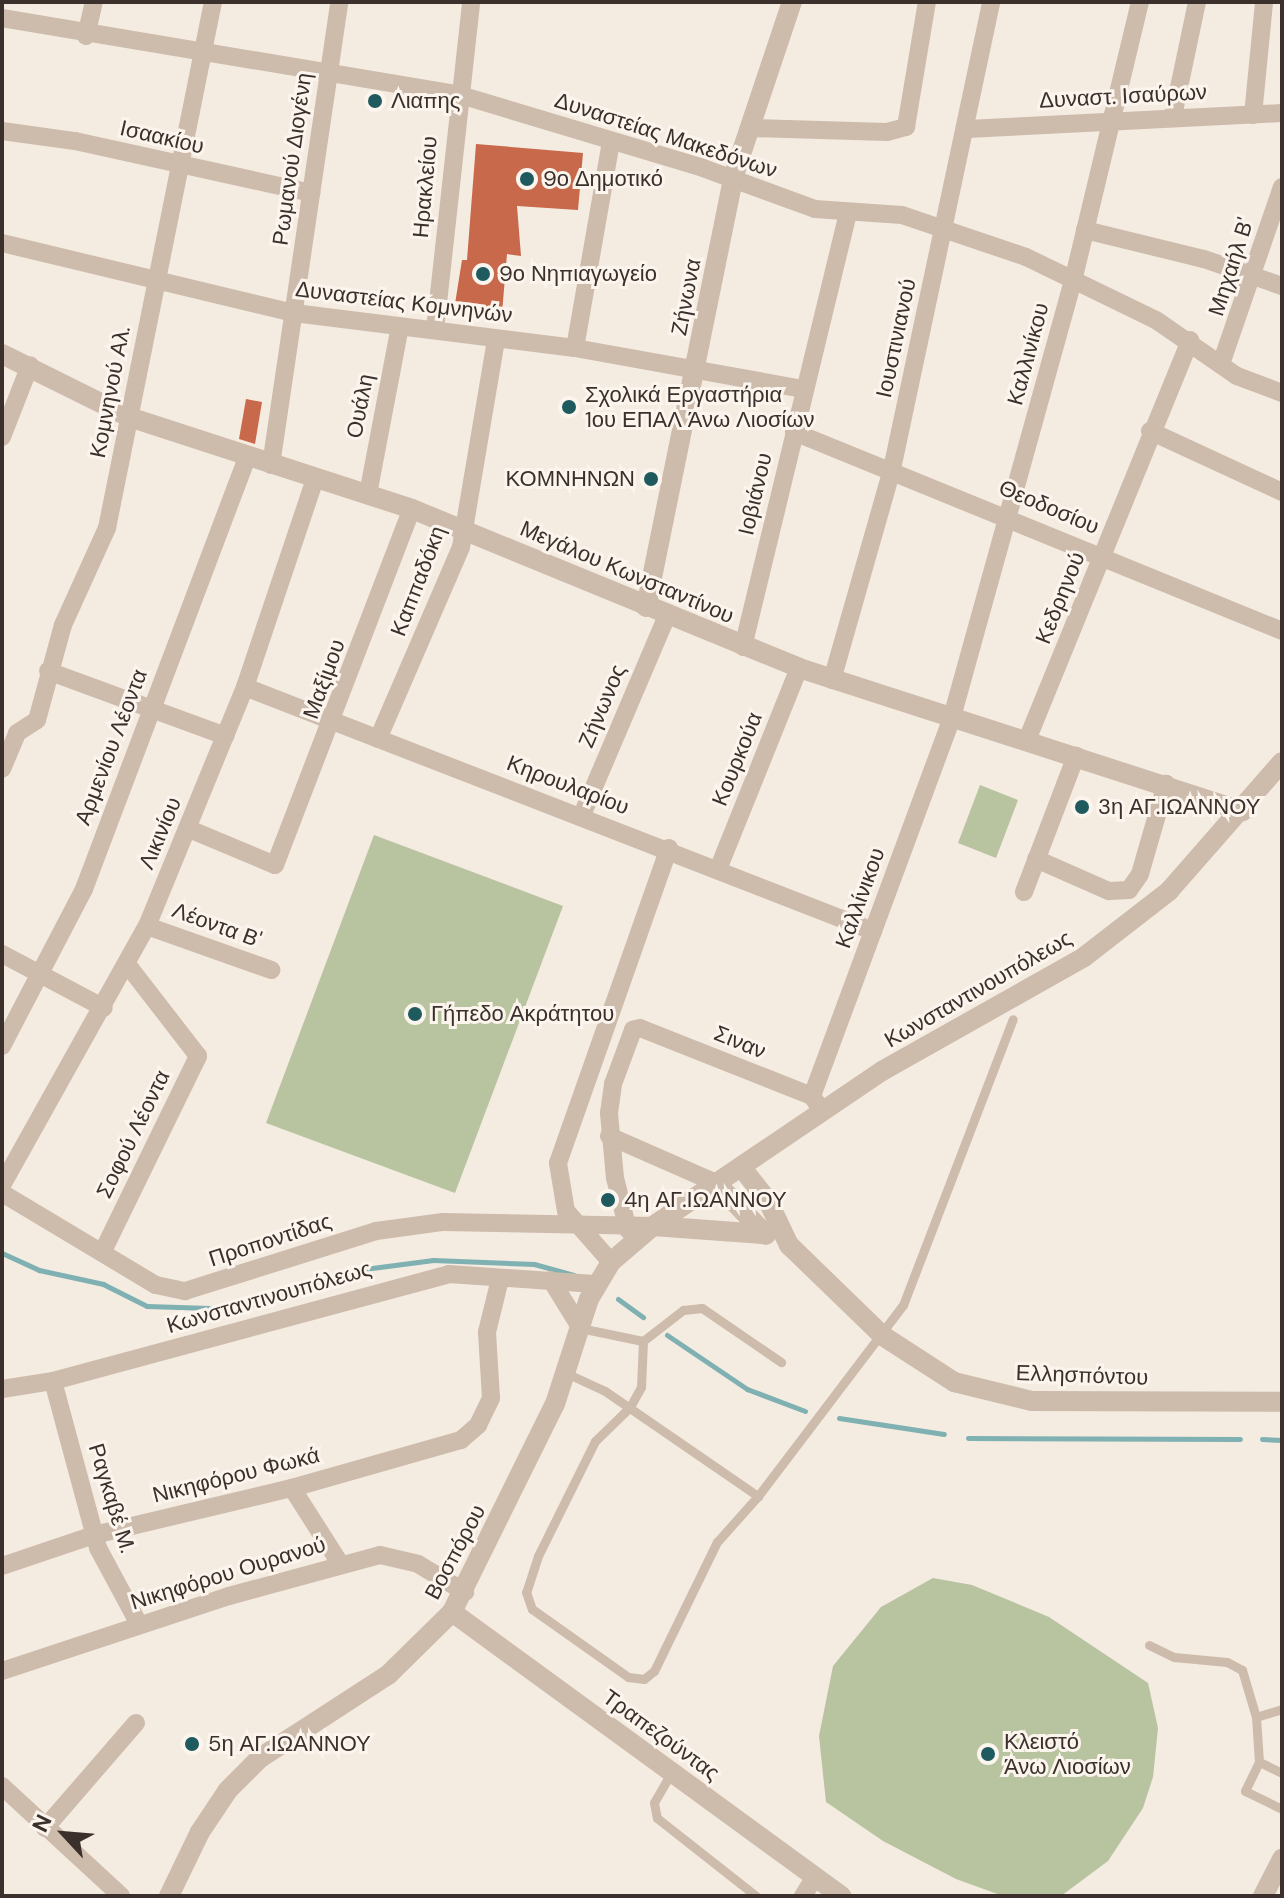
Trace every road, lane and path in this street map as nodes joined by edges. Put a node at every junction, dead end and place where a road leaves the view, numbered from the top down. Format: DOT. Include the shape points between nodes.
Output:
graph roads {
  1 [pos="94,2"];
  2 [pos="213,2"];
  3 [pos="339,2"];
  4 [pos="471,2"];
  5 [pos="793,2"];
  6 [pos="927,2"];
  7 [pos="991,2"];
  8 [pos="1140,2"];
  9 [pos="1197,2"];
  10 [pos="1264,2"];
  11 [pos="2,18"];
  12 [pos="86,36"];
  13 [pos="203,49"];
  14 [pos="329,72"];
  15 [pos="457,94"];
  16 [pos="1282,113"];
  17 [pos="1253,115"];
  18 [pos="1173,116"];
  19 [pos="1111,118"];
  20 [pos="751,128"];
  21 [pos="967,129"];
  22 [pos="2,131"];
  23 [pos="611,142"];
  24 [pos="180,166"];
  25 [pos="733,178"];
  26 [pos="1282,187"];
  27 [pos="311,193"];
  28 [pos="848,212"];
  29 [pos="944,228"];
  30 [pos="1085,230"];
  31 [pos="2,243"];
  32 [pos="1255,274"];
  33 [pos="1073,281"];
  34 [pos="156,282"];
  35 [pos="1282,286"];
  36 [pos="294,313"];
  37 [pos="400,327"];
  38 [pos="435,330"];
  39 [pos="496,339"];
  40 [pos="1190,340"];
  41 [pos="575,348"];
  42 [pos="2,354"];
  43 [pos="1222,361"];
  44 [pos="30,365"];
  45 [pos="697,367"];
  46 [pos="804,389"];
  47 [pos="1282,393"];
  48 [pos="129,417"];
  49 [pos="1150,431"];
  50 [pos="794,432"];
  51 [pos="2,437"];
  52 [pos="247,457"];
  53 [pos="271,465"];
  54 [pos="892,469"];
  55 [pos="315,479"];
  56 [pos="1282,492"];
  57 [pos="368,494"];
  58 [pos="412,509"];
  59 [pos="1008,515"];
  60 [pos="465,529"];
  61 [pos="1103,555"];
  62 [pos="646,607"];
  63 [pos="667,616"];
  64 [pos="1282,631"];
  65 [pos="743,647"];
  66 [pos="799,668"];
  67 [pos="48,671"];
  68 [pos="832,680"];
  69 [pos="245,687"];
  70 [pos="151,708"];
  71 [pos="952,717"];
  72 [pos="334,723"];
  73 [pos="10,730"];
  74 [pos="226,736"];
  75 [pos="378,739"];
  76 [pos="1027,740"];
  77 [pos="1076,756"];
  78 [pos="1282,762"];
  79 [pos="2,769"];
  80 [pos="1166,784"];
  81 [pos="1243,811"];
  82 [pos="582,815"];
  83 [pos="189,829"];
  84 [pos="669,848"];
  85 [pos="1036,859"];
  86 [pos="719,867"];
  87 [pos="1024,892"];
  88 [pos="147,926"];
  89 [pos="873,931"];
  90 [pos="2,954"];
  91 [pos="127,964"];
  92 [pos="271,970"];
  93 [pos="43,973"];
  94 [pos="104,1008"];
  95 [pos="1013,1019"];
  96 [pos="2,1046"];
  97 [pos="817,1104"];
  98 [pos="609,1136"];
  99 [pos="742,1168"];
  100 [pos="716,1183"];
  101 [pos="2,1185"];
  102 [pos="2,1193"];
  103 [pos="653,1226"];
  104 [pos="578,1227"];
  105 [pos="628,1230"];
  106 [pos="763,1234"];
  107 [pos="789,1245"];
  108 [pos="103,1251"];
  109 [pos="611,1262"];
  110 [pos="500,1279"];
  111 [pos="551,1280"];
  112 [pos="595,1284"];
  113 [pos="580,1327"];
  114 [pos="883,1336"];
  115 [pos="643,1341"];
  116 [pos="781,1362"];
  117 [pos="566,1373"];
  118 [pos="53,1381"];
  119 [pos="2,1389"];
  120 [pos="1282,1402"];
  121 [pos="630,1407"];
  122 [pos="292,1488"];
  123 [pos="758,1496"];
  124 [pos="94,1535"];
  125 [pos="341,1565"];
  126 [pos="2,1566"];
  127 [pos="465,1592"];
  128 [pos="452,1612"];
  129 [pos="139,1624"];
  130 [pos="1149,1645"];
  131 [pos="2,1671"];
  132 [pos="1282,1709"];
  133 [pos="1256,1717"];
  134 [pos="136,1723"];
  135 [pos="1259,1762"];
  136 [pos="671,1773"];
  137 [pos="1282,1773"];
  138 [pos="2,1786"];
  139 [pos="1282,1809"];
  140 [pos="45,1828"];
  141 [pos="1282,1859"];
  142 [pos="815,1877"];
  143 [pos="121,1896"];
  144 [pos="169,1896"];
  145 [pos="756,1896"];
  146 [pos="803,1896"];
  147 [pos="842,1896"];
  148 [pos="1263,1896"];
  1 -- 12 [label="street"];
  2 -- 13 [label="street, Κομνηνού Αλ."];
  3 -- 14 [label="street, Ρωμανού Διογένη"];
  4 -- 15 [label="street, Ηρακλείου"];
  5 -- 20 [label="street, Ζήνωνα"];
  6 -- 20 [label="street" via="906,127 887,132"];
  7 -- 21 [label="street, Ιουστινιανού"];
  8 -- 19 [label="street, Καλλινίκου"];
  9 -- 18 [label="street"];
  10 -- 17 [label="street"];
  11 -- 12 [label="street, Δυναστείας Μακεδόνων"];
  12 -- 13 [label="street, Δυναστείας Μακεδόνων"];
  13 -- 14 [label="street, Δυναστείας Μακεδόνων"];
  13 -- 24 [label="street, Κομνηνού Αλ."];
  14 -- 15 [label="street, Δυναστείας Μακεδόνων"];
  14 -- 27 [label="street, Ρωμανού Διογένη"];
  15 -- 23 [label="street, Δυναστείας Μακεδόνων"];
  15 -- 38 [label="street, Ηρακλείου"];
  16 -- 17 [label="street, Δυναστ. Ισαύρων"];
  17 -- 18 [label="street, Δυναστ. Ισαύρων"];
  18 -- 19 [label="street, Δυναστ. Ισαύρων"];
  19 -- 21 [label="street, Δυναστ. Ισαύρων"];
  19 -- 30 [label="street, Καλλινίκου"];
  20 -- 25 [label="street, Ζήνωνα"];
  21 -- 29 [label="street, Ιουστινιανού"];
  22 -- 24 [label="street, Ισαακίου" via="75,141"];
  23 -- 25 [label="street, Δυναστείας Μακεδόνων"];
  23 -- 41 [label="street"];
  24 -- 27 [label="street, Ισαακίου"];
  24 -- 34 [label="street, Κομνηνού Αλ."];
  25 -- 28 [label="street, Δυναστείας Μακεδόνων" via="815,209"];
  25 -- 45 [label="street, Ζήνωνα"];
  26 -- 32 [label="street, Μηχαήλ Β'"];
  27 -- 36 [label="street, Ρωμανού Διογένη"];
  28 -- 29 [label="street, Δυναστείας Μακεδόνων" via="902,215"];
  28 -- 46 [label="street, Ιοβιάνου"];
  29 -- 33 [label="street, Δυναστείας Μακεδόνων"];
  29 -- 54 [label="street, Ιουστινιανού"];
  30 -- 32 [label="street"];
  30 -- 33 [label="street, Καλλινίκου"];
  31 -- 34 [label="street, Δυναστείας Κομνηνών"];
  32 -- 35 [label="street"];
  32 -- 43 [label="street, Μηχαήλ Β'"];
  33 -- 40 [label="street, Δυναστείας Μακεδόνων"];
  33 -- 59 [label="street, Καλλινίκου"];
  34 -- 36 [label="street, Δυναστείας Κομνηνών"];
  34 -- 48 [label="street, Κομνηνού Αλ."];
  36 -- 37 [label="street, Δυναστείας Κομνηνών"];
  36 -- 53 [label="street, Ρωμανού Διογένη"];
  37 -- 38 [label="street, Δυναστείας Κομνηνών"];
  37 -- 57 [label="street, Ουάλη"];
  38 -- 39 [label="street, Δυναστείας Κομνηνών"];
  39 -- 41 [label="street, Δυναστείας Κομνηνών"];
  39 -- 60 [label="street, Καππαδόκη"];
  40 -- 43 [label="street, Δυναστείας Μακεδόνων"];
  40 -- 49 [label="street, Κεδρηνού"];
  41 -- 45 [label="street, Δυναστείας Κομνηνών"];
  42 -- 44 [label="street, Μεγάλου Κωνσταντίνου"];
  43 -- 47 [label="street, Δυναστείας Μακεδόνων" via="1237,376"];
  44 -- 48 [label="street, Μεγάλου Κωνσταντίνου"];
  44 -- 51 [label="street"];
  45 -- 46 [label="street, Δυναστείας Κομνηνών"];
  45 -- 62 [label="street, Ζήνωνα"];
  46 -- 50 [label="street, Ιοβιάνου"];
  48 -- 52 [label="street, Μεγάλου Κωνσταντίνου"];
  48 -- 67 [label="street, Κομνηνού Αλ." via="107,528"];
  49 -- 56 [label="street"];
  49 -- 61 [label="street, Κεδρηνού"];
  50 -- 54 [label="street, Θεοδοσίου"];
  50 -- 65 [label="street, Ιοβιάνου"];
  52 -- 53 [label="street, Μεγάλου Κωνσταντίνου"];
  52 -- 70 [label="street, Αρμενίου Λέοντα"];
  53 -- 55 [label="street, Μεγάλου Κωνσταντίνου"];
  54 -- 59 [label="street, Θεοδοσίου"];
  54 -- 68 [label="street, Ιουστινιανού"];
  55 -- 57 [label="street, Μεγάλου Κωνσταντίνου"];
  55 -- 69 [label="street, Λικινίου"];
  57 -- 58 [label="street, Μεγάλου Κωνσταντίνου"];
  58 -- 60 [label="street, Μεγάλου Κωνσταντίνου"];
  58 -- 72 [label="street, Μαξίμου"];
  59 -- 61 [label="street, Θεοδοσίου"];
  59 -- 71 [label="street, Καλλινίκου"];
  60 -- 62 [label="street, Μεγάλου Κωνσταντίνου"];
  60 -- 75 [label="street, Καππαδόκη" via="459,555"];
  61 -- 64 [label="street, Θεοδοσίου"];
  61 -- 76 [label="street, Κεδρηνού"];
  62 -- 63 [label="street, Μεγάλου Κωνσταντίνου"];
  63 -- 65 [label="street, Μεγάλου Κωνσταντίνου"];
  63 -- 82 [label="street, Ζήνωνος"];
  65 -- 66 [label="street, Μεγάλου Κωνσταντίνου"];
  66 -- 68 [label="street, Μεγάλου Κωνσταντίνου"];
  66 -- 86 [label="street, Κουρκούα"];
  67 -- 70 [label="street"];
  67 -- 73 [label="street, Κομνηνού Αλ." via="37,720"];
  68 -- 71 [label="street, Μεγάλου Κωνσταντίνου"];
  69 -- 72 [label="street, Κηρουλαρίου"];
  69 -- 74 [label="street, Λικινίου"];
  70 -- 74 [label="street"];
  70 -- 93 [label="street, Αρμενίου Λέοντα" via="84,889"];
  71 -- 76 [label="street, Μεγάλου Κωνσταντίνου"];
  71 -- 89 [label="street, Καλλίνικου"];
  72 -- 75 [label="street, Κηρουλαρίου"];
  72 -- 83 [label="street, Μαξίμου" via="275,865"];
  73 -- 79 [label="street, Κομνηνού Αλ."];
  74 -- 83 [label="street, Λικινίου"];
  75 -- 82 [label="street, Κηρουλαρίου"];
  76 -- 77 [label="street, Μεγάλου Κωνσταντίνου"];
  77 -- 80 [label="street, Μεγάλου Κωνσταντίνου"];
  77 -- 85 [label="street"];
  78 -- 81 [label="street, Κωνσταντινουπόλεως"];
  80 -- 81 [label="street, Μεγάλου Κωνσταντίνου"];
  80 -- 85 [label="street" via="1140,874 1129,890 1109,891"];
  81 -- 97 [label="street, Κωνσταντινουπόλεως" via="1169,891 1084,957"];
  82 -- 84 [label="street, Κηρουλαρίου"];
  83 -- 88 [label="street, Λικινίου"];
  84 -- 86 [label="street, Κηρουλαρίου"];
  84 -- 104 [label="street" via="561,1147 563,1200"];
  85 -- 87 [label="street"];
  86 -- 89 [label="street, Κηρουλαρίου"];
  88 -- 91 [label="street, Λικινίου"];
  88 -- 92 [label="street, Λέοντα Β'"];
  89 -- 97 [label="street, Καλλίνικου"];
  90 -- 93 [label="street"];
  91 -- 94 [label="street, Λικινίου"];
  91 -- 108 [label="street, Σοφού Λέοντα" via="198,1056"];
  93 -- 94 [label="street"];
  93 -- 96 [label="street, Αρμενίου Λέοντα"];
  94 -- 101 [label="street, Λικινίου"];
  95 -- 114 [label="lane" via="903,1305"];
  97 -- 98 [label="street, Σιναν" via="640,1028 633,1030 613,1084"];
  97 -- 99 [label="street, Κωνσταντινουπόλεως"];
  98 -- 100 [label="street"];
  98 -- 105 [label="street"];
  99 -- 100 [label="street, Κωνσταντινουπόλεως"];
  99 -- 107 [label="street, Ελλησπόντου" via="768,1201"];
  100 -- 103 [label="street, Βοσπόρου"];
  100 -- 106 [label="street, Ελλησπόντου"];
  102 -- 108 [label="street, Προποντίδας"];
  103 -- 105 [label="street, Προποντίδας"];
  103 -- 106 [label="street"];
  103 -- 109 [label="street, Βοσπόρου"];
  104 -- 105 [label="street, Προποντίδας"];
  104 -- 108 [label="street, Προποντίδας" via="443,1222 376,1231 185,1291 156,1285"];
  104 -- 109 [label="street"];
  106 -- 107 [label="street, Ελλησπόντου"];
  107 -- 114 [label="street, Ελλησπόντου"];
  109 -- 112 [label="street, Βοσπόρου"];
  110 -- 111 [label="street, Κωνσταντινουπόλεως"];
  110 -- 118 [label="street, Κωνσταντινουπόλεως" via="449,1274 408,1283"];
  110 -- 122 [label="street, Νικηφόρου Φωκά" via="487,1332 491,1398 478,1425 450,1443"];
  111 -- 112 [label="street, Κωνσταντινουπόλεως"];
  111 -- 113 [label="street"];
  112 -- 113 [label="street, Βοσπόρου"];
  113 -- 115 [label="lane"];
  113 -- 117 [label="street, Βοσπόρου"];
  114 -- 120 [label="street, Ελλησπόντου" via="954,1382 1005,1397"];
  114 -- 123 [label="lane" via="853,1367"];
  115 -- 116 [label="lane" via="683,1310 702,1308"];
  115 -- 121 [label="lane" via="641,1387"];
  117 -- 121 [label="lane"];
  117 -- 127 [label="street, Βοσπόρου"];
  118 -- 119 [label="street, Κωνσταντινουπόλεως"];
  118 -- 124 [label="street, Ραγκαβέ Μ."];
  121 -- 123 [label="lane"];
  121 -- 123 [label="lane" via="595,1441 538,1556 525,1597 532,1609 628,1677 644,1679 654,1671 717,1542"];
  122 -- 124 [label="street, Νικηφόρου Φωκά"];
  122 -- 125 [label="street"];
  124 -- 126 [label="street, Νικηφόρου Φωκά"];
  124 -- 129 [label="street, Ραγκαβέ Μ."];
  125 -- 127 [label="street, Νικηφόρου Ουρανού" via="380,1555 401,1559"];
  125 -- 129 [label="street, Νικηφόρου Ουρανού"];
  127 -- 128 [label="street, Βοσπόρου"];
  128 -- 136 [label="street, Τραπεζούντας"];
  128 -- 144 [label="street, Βοσπόρου" via="388,1675 260,1758 228,1790 200,1832"];
  129 -- 131 [label="street, Νικηφόρου Ουρανού"];
  130 -- 133 [label="lane" via="1185,1660 1236,1666 1246,1677"];
  132 -- 133 [label="lane"];
  133 -- 135 [label="lane"];
  134 -- 140 [label="street"];
  135 -- 137 [label="lane"];
  135 -- 139 [label="lane" via="1245,1791"];
  136 -- 142 [label="street, Τραπεζούντας"];
  136 -- 145 [label="lane" via="654,1803 657,1818"];
  138 -- 140 [label="street"];
  140 -- 143 [label="street"];
  141 -- 148 [label="street"];
  142 -- 146 [label="street"];
  142 -- 147 [label="street, Τραπεζούντας"];
}
